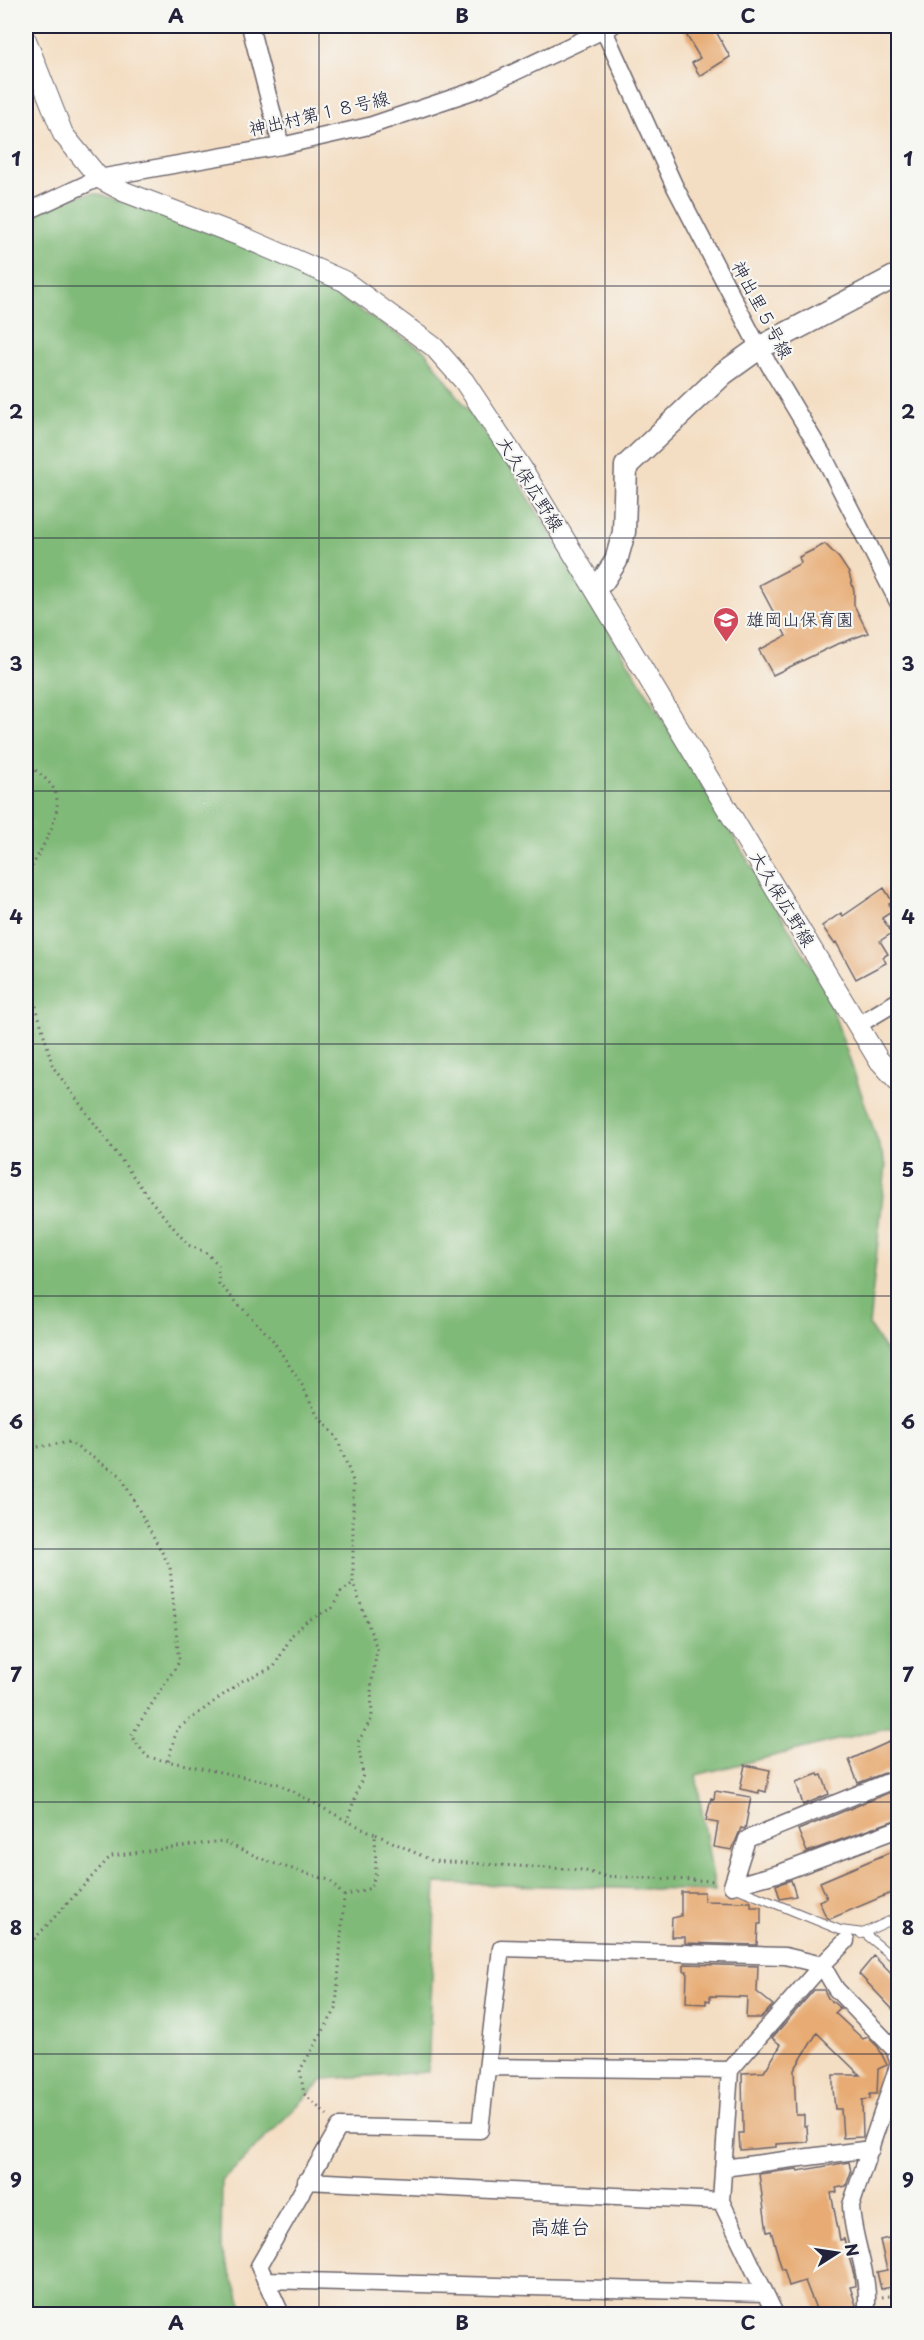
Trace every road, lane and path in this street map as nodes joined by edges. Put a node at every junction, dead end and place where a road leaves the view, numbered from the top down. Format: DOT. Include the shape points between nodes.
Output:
graph roads {
  1 [pos="250,26"];
  2 [pos="606,27"];
  3 [pos="26,40"];
  4 [pos="281,146"];
  5 [pos="99,178"];
  6 [pos="26,212"];
  7 [pos="898,275"];
  8 [pos="759,348"];
  9 [pos="600,588"];
  10 [pos="898,602"];
  11 [pos="26,763"];
  12 [pos="26,878"];
  13 [pos="26,959"];
  14 [pos="898,1001"];
  15 [pos="858,1025"];
  16 [pos="898,1081"];
  17 [pos="26,1449"];
  18 [pos="353,1582"];
  19 [pos="168,1761"];
  20 [pos="898,1778"];
  21 [pos="347,1821"];
  22 [pos="898,1829"];
  23 [pos="375,1834"];
  24 [pos="732,1886"];
  25 [pos="344,1896"];
  26 [pos="898,1917"];
  27 [pos="864,1933"];
  28 [pos="846,1941"];
  29 [pos="26,1948"];
  30 [pos="898,1961"];
  31 [pos="822,1965"];
  32 [pos="898,2060"];
  33 [pos="898,2066"];
  34 [pos="487,2067"];
  35 [pos="730,2070"];
  36 [pos="339,2127"];
  37 [pos="872,2149"];
  38 [pos="723,2168"];
  39 [pos="306,2181"];
  40 [pos="721,2200"];
  41 [pos="265,2280"];
  42 [pos="765,2293"];
  43 [pos="281,2314"];
  44 [pos="775,2314"];
  45 [pos="866,2314"];
  1 -- 4 [label="street"];
  2 -- 4 [label="street, 神出村第１８号線" via="478,89 369,126"];
  2 -- 8 [label="street, 神出里５号線" via="674,185"];
  3 -- 5 [label="street, 大久保広野線" via="63,134"];
  4 -- 5 [label="street, 神出村第１８号線"];
  5 -- 6 [label="street, 神出村第１８号線"];
  5 -- 9 [label="street, 大久保広野線" via="344,281 434,347 464,381"];
  7 -- 8 [label="main road"];
  8 -- 9 [label="main road" via="724,373 626,466 624,532 616,561"];
  8 -- 10 [label="street, 神出里５号線" via="824,457"];
  9 -- 15 [label="street, 大久保広野線"];
  11 -- 12 [label="path" via="55,792 58,814"];
  13 -- 18 [label="path" via="53,1068 188,1245 205,1252 218,1264 219,1284 272,1339 316,1415 337,1438 353,1481"];
  14 -- 15 [label="street"];
  15 -- 16 [label="street, 大久保広野線" via="878,1059"];
  17 -- 19 [label="path" via="69,1442 120,1475 170,1567 179,1662 131,1736 147,1757"];
  18 -- 19 [label="path" via="341,1592 332,1608 307,1621 292,1635 274,1667 242,1681 177,1729"];
  18 -- 21 [label="path" via="377,1649 371,1687 372,1718 358,1742 363,1775"];
  19 -- 21 [label="path" via="279,1784"];
  20 -- 24 [label="street" via="747,1839"];
  21 -- 23 [label="path"];
  22 -- 24 [label="street" via="780,1873"];
  23 -- 24 [label="path" via="433,1860 583,1870 601,1876 711,1880"];
  23 -- 25 [label="path" via="376,1872 371,1888"];
  24 -- 27 [label="lane" via="840,1930"];
  25 -- 29 [label="path" via="329,1880 269,1862 222,1841 111,1856"];
  25 -- 36 [label="path" via="336,2009 300,2070 304,2094"];
  26 -- 27 [label="lane"];
  27 -- 28 [label="lane"];
  27 -- 30 [label="lane"];
  28 -- 31 [label="street"];
  31 -- 32 [label="street" via="836,1989 894,2049"];
  31 -- 34 [label="street" via="785,1956 501,1948"];
  31 -- 35 [label="street"];
  33 -- 37 [label="street"];
  34 -- 35 [label="street"];
  34 -- 36 [label="street" via="480,2130"];
  35 -- 38 [label="street"];
  36 -- 39 [label="street"];
  37 -- 38 [label="street"];
  37 -- 45 [label="street" via="851,2205 869,2298"];
  38 -- 40 [label="street"];
  39 -- 40 [label="street"];
  39 -- 41 [label="street" via="259,2266"];
  40 -- 42 [label="street"];
  41 -- 42 [label="street"];
  41 -- 43 [label="street"];
  42 -- 44 [label="street"];
}
